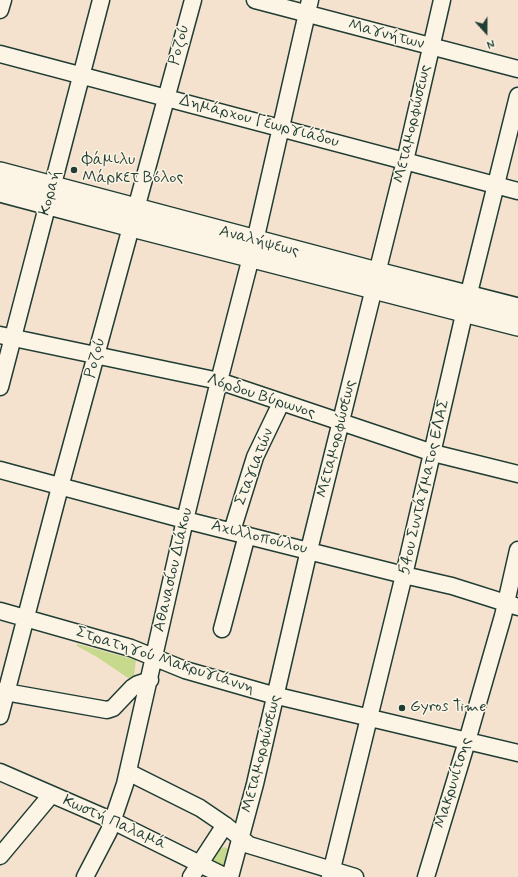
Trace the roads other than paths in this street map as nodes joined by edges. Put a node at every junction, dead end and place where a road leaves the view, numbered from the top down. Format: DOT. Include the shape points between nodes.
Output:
graph roads {
  1 [pos="3,0"];
  2 [pos="101,0"];
  3 [pos="193,0"];
  4 [pos="254,0"];
  5 [pos="442,0"];
  6 [pos="309,7"];
  7 [pos="0,10"];
  8 [pos="431,46"];
  9 [pos="0,54"];
  10 [pos="518,68"];
  11 [pos="83,75"];
  12 [pos="518,96"];
  13 [pos="166,97"];
  14 [pos="282,129"];
  15 [pos="405,161"];
  16 [pos="0,173"];
  17 [pos="496,185"];
  18 [pos="0,191"];
  19 [pos="518,191"];
  20 [pos="50,195"];
  21 [pos="134,218"];
  22 [pos="253,249"];
  23 [pos="375,281"];
  24 [pos="467,304"];
  25 [pos="518,309"];
  26 [pos="518,325"];
  27 [pos="6,336"];
  28 [pos="96,356"];
  29 [pos="219,381"];
  30 [pos="0,387"];
  31 [pos="281,403"];
  32 [pos="340,422"];
  33 [pos="433,453"];
  34 [pos="0,470"];
  35 [pos="518,474"];
  36 [pos="60,487"];
  37 [pos="185,520"];
  38 [pos="239,533"];
  39 [pos="310,550"];
  40 [pos="518,550"];
  41 [pos="404,576"];
  42 [pos="512,605"];
  43 [pos="0,611"];
  44 [pos="26,619"];
  45 [pos="222,630"];
  46 [pos="155,657"];
  47 [pos="150,680"];
  48 [pos="4,691"];
  49 [pos="276,696"];
  50 [pos="0,716"];
  51 [pos="369,718"];
  52 [pos="467,741"];
  53 [pos="518,753"];
  54 [pos="0,772"];
  55 [pos="128,772"];
  56 [pos="51,795"];
  57 [pos="113,821"];
  58 [pos="225,825"];
  59 [pos="241,839"];
  60 [pos="0,856"];
  61 [pos="200,863"];
  62 [pos="331,874"];
  63 [pos="85,877"];
  64 [pos="191,877"];
  65 [pos="226,877"];
  66 [pos="230,877"];
  67 [pos="355,877"];
  68 [pos="426,877"];
  1 -- 7 [label="street"];
  2 -- 11 [label="street, Κοραή"];
  3 -- 13 [label="street, Ροζού"];
  4 -- 6 [label="street, Μαγνήτων"];
  5 -- 8 [label="street, Μεταμορφώσεως"];
  6 -- 8 [label="street, Μαγνήτων"];
  6 -- 14 [label="street, Αθανασίου Διάκου"];
  8 -- 10 [label="street, Μαγνήτων"];
  8 -- 15 [label="street, Μεταμορφώσεως"];
  9 -- 11 [label="street, Δημάρχου Γεωργιάδου"];
  11 -- 13 [label="street, Δημάρχου Γεωργιάδου"];
  11 -- 20 [label="street, Κοραή"];
  12 -- 17 [label="street, 54ου Συντάγματος ΕΛΑΣ"];
  13 -- 14 [label="street, Δημάρχου Γεωργιάδου"];
  13 -- 21 [label="street, Ροζού"];
  14 -- 15 [label="street, Δημάρχου Γεωργιάδου"];
  14 -- 22 [label="street, Αθανασίου Διάκου"];
  15 -- 17 [label="street, Δημάρχου Γεωργιάδου"];
  15 -- 23 [label="street, Μεταμορφώσεως"];
  16 -- 20 [label="main road, Αναλήψεως"];
  17 -- 19 [label="street, Δημάρχου Γεωργιάδου"];
  17 -- 24 [label="street, 54ου Συντάγματος ΕΛΑΣ"];
  18 -- 20 [label="main road, Αναλήψεως"];
  20 -- 21 [label="main road, Αναλήψεως"];
  20 -- 27 [label="street, Κοραή"];
  21 -- 22 [label="main road, Αναλήψεως"];
  21 -- 28 [label="street, Ροζού"];
  22 -- 23 [label="main road, Αναλήψεως"];
  22 -- 29 [label="street, Αθανασίου Διάκου"];
  23 -- 24 [label="main road, Αναλήψεως"];
  23 -- 32 [label="street, Μεταμορφώσεως"];
  24 -- 25 [label="main road, Αναλήψεως"];
  24 -- 26 [label="main road, Αναλήψεως"];
  24 -- 33 [label="street, 54ου Συντάγματος ΕΛΑΣ"];
  27 -- 28 [label="street, Λόρδου Βύρωνος"];
  27 -- 30 [label="street, Κοραή"];
  28 -- 29 [label="street, Λόρδου Βύρωνος"];
  28 -- 36 [label="street, Ροζού"];
  29 -- 31 [label="street, Λόρδου Βύρωνος"];
  29 -- 37 [label="street, Αθανασίου Διάκου"];
  31 -- 32 [label="street, Λόρδου Βύρωνος"];
  31 -- 38 [label="street, Σταγιατών" via="255,458"];
  32 -- 33 [label="street, Λόρδου Βύρωνος"];
  32 -- 39 [label="street, Μεταμορφώσεως"];
  33 -- 35 [label="street, Λόρδου Βύρωνος"];
  33 -- 41 [label="street, 54ου Συντάγματος ΕΛΑΣ"];
  34 -- 36 [label="street, Αχιλλοπούλου"];
  36 -- 37 [label="street, Αχιλλοπούλου"];
  36 -- 44 [label="street, Ροζού"];
  37 -- 38 [label="street, Αχιλλοπούλου"];
  37 -- 46 [label="street, Αθανασίου Διάκου"];
  38 -- 39 [label="street, Αχιλλοπούλου"];
  38 -- 45 [label="street, Σταγιατών"];
  39 -- 41 [label="street, Αχιλλοπούλου"];
  39 -- 49 [label="street, Μεταμορφώσεως"];
  40 -- 42 [label="street, Μακρυνίτσης"];
  41 -- 42 [label="street, Αχιλλοπούλου" via="452,586"];
  41 -- 51 [label="street, 54ου Συντάγματος ΕΛΑΣ"];
  42 -- 52 [label="street, Μακρυνίτσης"];
  43 -- 44 [label="street, Στρατηγού Μακρυγιάννη"];
  44 -- 46 [label="street, Στρατηγού Μακρυγιάννη"];
  44 -- 48 [label="street, Ροζού"];
  46 -- 47 [label="street, Αθανασίου Διάκου"];
  46 -- 49 [label="street, Στρατηγού Μακρυγιάννη" via="185,670"];
  47 -- 48 [label="street" via="132,688 113,708 107,710"];
  47 -- 55 [label="street, Αθανασίου Διάκου"];
  48 -- 50 [label="street, Ροζού"];
  49 -- 51 [label="street, Στρατηγού Μακρυγιάννη"];
  49 -- 59 [label="street, Μεταμορφώσεως"];
  51 -- 52 [label="street, Στρατηγού Μακρυγιάννη"];
  51 -- 62 [label="street, 54ου Συντάγματος ΕΛΑΣ"];
  52 -- 53 [label="street, Στρατηγού Μακρυγιάννη"];
  52 -- 68 [label="street, Μακρυνίτσης"];
  54 -- 56 [label="street, Κωστή Παλαμά"];
  55 -- 57 [label="street, Αθανασίου Διάκου"];
  55 -- 58 [label="street" via="200,808"];
  56 -- 57 [label="street, Κωστή Παλαμά"];
  56 -- 60 [label="street"];
  57 -- 61 [label="street, Κωστή Παλαμά"];
  57 -- 63 [label="street, Αθανασίου Διάκου"];
  58 -- 59 [label="street"];
  58 -- 61 [label="street"];
  59 -- 62 [label="street" via="252,846"];
  59 -- 66 [label="street, Μεταμορφώσεως"];
  61 -- 64 [label="street"];
  61 -- 65 [label="street, Κωστή Παλαμά"];
  62 -- 67 [label="street"];
}
